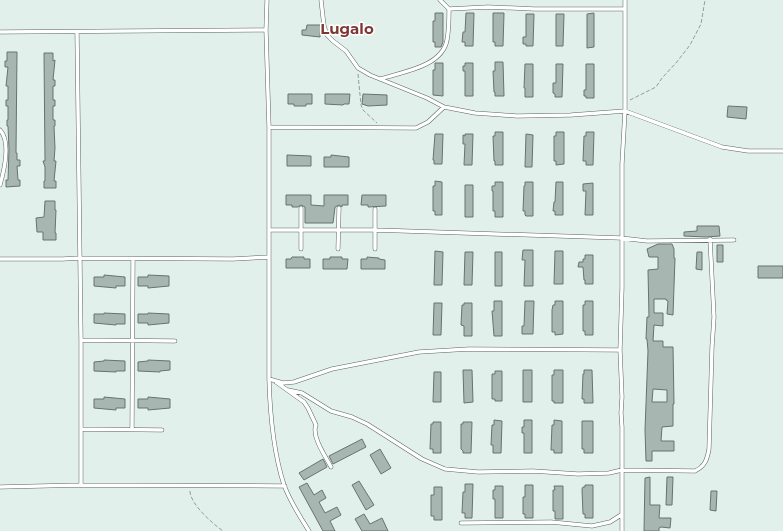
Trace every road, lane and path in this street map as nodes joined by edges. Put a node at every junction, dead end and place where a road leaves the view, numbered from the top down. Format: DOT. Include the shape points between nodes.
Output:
graph roads {
  1 [pos="268,0"];
  2 [pos="322,0"];
  3 [pos="440,0"];
  4 [pos="625,0"];
  5 [pos="705,0"];
  6 [pos="625,8"];
  7 [pos="449,9"];
  8 [pos="266,30"];
  9 [pos="0,32"];
  10 [pos="77,32"];
  11 [pos="358,68"];
  12 [pos="380,78"];
  13 [pos="625,102"];
  14 [pos="444,107"];
  15 [pos="625,111"];
  16 [pos="269,127"];
  17 [pos="383,129"];
  18 [pos="0,130"];
  19 [pos="783,151"];
  20 [pos="0,185"];
  21 [pos="301,208"];
  22 [pos="339,208"];
  23 [pos="375,209"];
  24 [pos="269,230"];
  25 [pos="301,230"];
  26 [pos="339,230"];
  27 [pos="376,230"];
  28 [pos="621,238"];
  29 [pos="710,239"];
  30 [pos="734,240"];
  31 [pos="301,249"];
  32 [pos="338,249"];
  33 [pos="375,249"];
  34 [pos="269,257"];
  35 [pos="79,258"];
  36 [pos="0,259"];
  37 [pos="133,259"];
  38 [pos="81,340"];
  39 [pos="133,341"];
  40 [pos="175,341"];
  41 [pos="620,350"];
  42 [pos="269,379"];
  43 [pos="274,381"];
  44 [pos="288,390"];
  45 [pos="81,429"];
  46 [pos="132,429"];
  47 [pos="162,430"];
  48 [pos="331,467"];
  49 [pos="622,470"];
  50 [pos="190,485"];
  51 [pos="81,486"];
  52 [pos="285,486"];
  53 [pos="0,487"];
  54 [pos="621,515"];
  55 [pos="461,523"];
  56 [pos="223,531"];
  57 [pos="309,531"];
  58 [pos="622,531"];
  1 -- 8 [label="lane"];
  2 -- 11 [label="lane" via="327,35 346,51"];
  3 -- 7 [label="lane"];
  4 -- 6 [label="lane"];
  5 -- 13 [label="path" via="701,24 690,45 676,63 656,87"];
  6 -- 7 [label="lane"];
  6 -- 13 [label="lane"];
  7 -- 12 [label="lane" via="447,41 437,56 426,65"];
  8 -- 10 [label="lane"];
  8 -- 16 [label="lane"];
  9 -- 10 [label="lane"];
  10 -- 35 [label="lane"];
  11 -- 12 [label="lane"];
  11 -- 17 [label="path" via="363,110"];
  12 -- 14 [label="lane"];
  13 -- 15 [label="lane"];
  14 -- 15 [label="lane" via="475,113 517,116"];
  14 -- 17 [label="lane" via="428,122 416,128"];
  15 -- 19 [label="lane" via="722,147 748,151"];
  15 -- 28 [label="lane"];
  16 -- 17 [label="lane"];
  16 -- 24 [label="lane"];
  18 -- 20 [label="lane" via="6,148"];
  21 -- 25 [label="lane"];
  22 -- 26 [label="lane"];
  23 -- 27 [label="lane"];
  24 -- 25 [label="lane"];
  24 -- 34 [label="lane"];
  25 -- 26 [label="lane"];
  25 -- 31 [label="lane"];
  26 -- 27 [label="lane"];
  26 -- 32 [label="lane"];
  27 -- 28 [label="lane"];
  27 -- 33 [label="lane"];
  28 -- 29 [label="lane" via="647,241"];
  28 -- 41 [label="lane"];
  29 -- 30 [label="lane"];
  29 -- 49 [label="lane" via="714,317 708,459 705,465 694,470"];
  34 -- 37 [label="lane"];
  34 -- 42 [label="lane"];
  35 -- 36 [label="lane"];
  35 -- 37 [label="lane"];
  35 -- 38 [label="lane"];
  37 -- 39 [label="lane"];
  38 -- 39 [label="lane"];
  38 -- 45 [label="lane"];
  39 -- 40 [label="lane"];
  39 -- 46 [label="lane"];
  41 -- 43 [label="lane" via="469,349 418,352 332,370 294,382"];
  41 -- 49 [label="lane"];
  42 -- 43 [label="lane"];
  42 -- 52 [label="lane" via="270,420"];
  43 -- 44 [label="lane"];
  44 -- 48 [label="lane" via="308,408 316,425 314,429 319,445"];
  44 -- 49 [label="lane" via="302,393 331,411 368,424 422,459 445,469 578,474"];
  45 -- 46 [label="lane"];
  45 -- 51 [label="lane"];
  46 -- 47 [label="lane"];
  49 -- 54 [label="lane"];
  50 -- 51 [label="lane"];
  50 -- 52 [label="lane"];
  50 -- 56 [label="path" via="190,496 196,505"];
  51 -- 53 [label="lane"];
  52 -- 57 [label="lane"];
  54 -- 55 [label="lane" via="610,522 592,526 551,522"];
  54 -- 58 [label="lane"];
}
